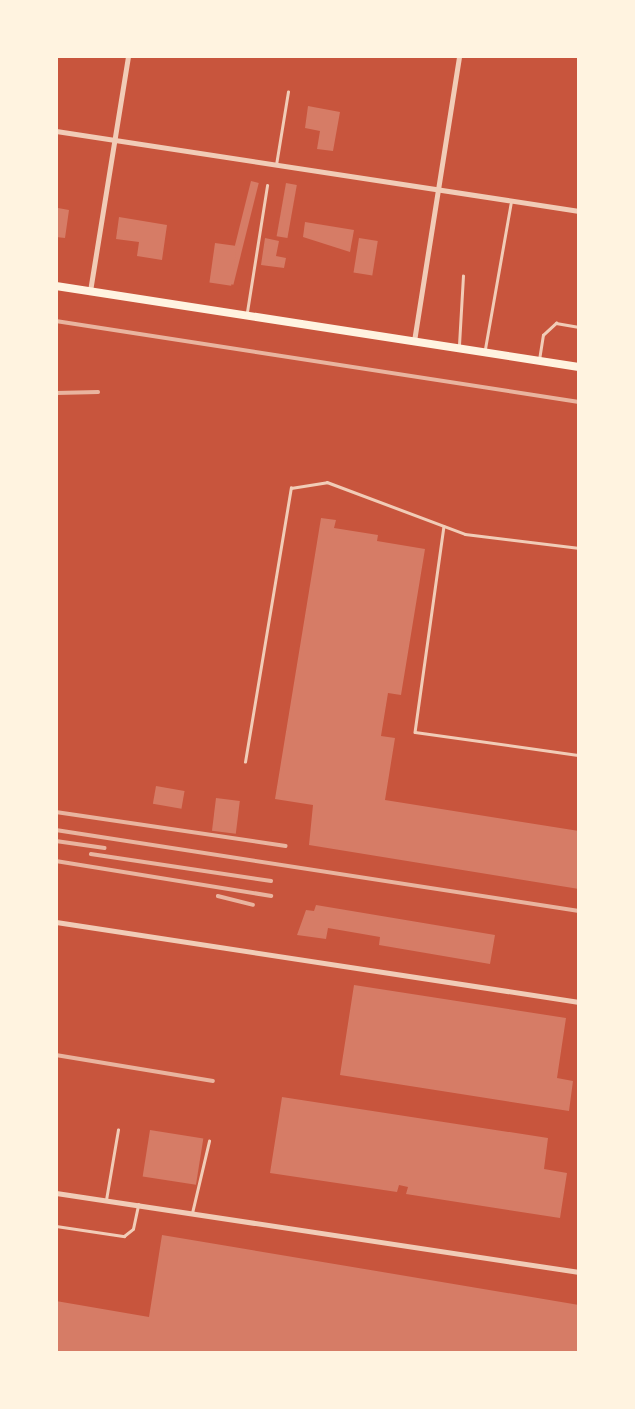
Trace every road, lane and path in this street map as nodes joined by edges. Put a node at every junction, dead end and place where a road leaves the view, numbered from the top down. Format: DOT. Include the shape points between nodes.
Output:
graph roads {
  1 [pos="128,56"];
  2 [pos="459,56"];
  3 [pos="288,92"];
  4 [pos="56,131"];
  5 [pos="114,139"];
  6 [pos="276,165"];
  7 [pos="267,186"];
  8 [pos="438,190"];
  9 [pos="512,201"];
  10 [pos="579,211"];
  11 [pos="463,276"];
  12 [pos="56,286"];
  13 [pos="90,291"];
  14 [pos="246,315"];
  15 [pos="579,327"];
  16 [pos="414,341"];
  17 [pos="459,348"];
  18 [pos="484,352"];
  19 [pos="539,361"];
  20 [pos="579,367"];
  21 [pos="444,526"];
  22 [pos="579,548"];
  23 [pos="579,755"];
  24 [pos="245,762"];
  25 [pos="56,922"];
  26 [pos="579,1002"];
  27 [pos="118,1130"];
  28 [pos="209,1142"];
  29 [pos="56,1193"];
  30 [pos="106,1200"];
  31 [pos="138,1205"];
  32 [pos="192,1213"];
  33 [pos="56,1226"];
  34 [pos="579,1272"];
  1 -- 5 [label="street"];
  2 -- 8 [label="street"];
  3 -- 6 [label="lane"];
  4 -- 5 [label="street"];
  5 -- 6 [label="street"];
  5 -- 13 [label="street"];
  6 -- 8 [label="street"];
  7 -- 14 [label="lane"];
  8 -- 9 [label="street"];
  8 -- 16 [label="street"];
  9 -- 10 [label="street"];
  9 -- 18 [label="lane"];
  11 -- 17 [label="lane"];
  12 -- 13 [label="main road"];
  13 -- 14 [label="main road"];
  14 -- 16 [label="main road"];
  15 -- 19 [label="lane" via="556,323 543,335"];
  16 -- 17 [label="main road"];
  17 -- 18 [label="main road"];
  18 -- 19 [label="main road"];
  19 -- 20 [label="main road"];
  21 -- 22 [label="lane"];
  21 -- 23 [label="lane" via="415,732"];
  21 -- 24 [label="lane" via="327,482 290,488"];
  25 -- 26 [label="street"];
  27 -- 30 [label="lane"];
  28 -- 32 [label="lane"];
  29 -- 30 [label="street"];
  30 -- 31 [label="street"];
  31 -- 32 [label="street"];
  31 -- 33 [label="lane" via="133,1229 124,1236"];
  32 -- 34 [label="street"];
}
